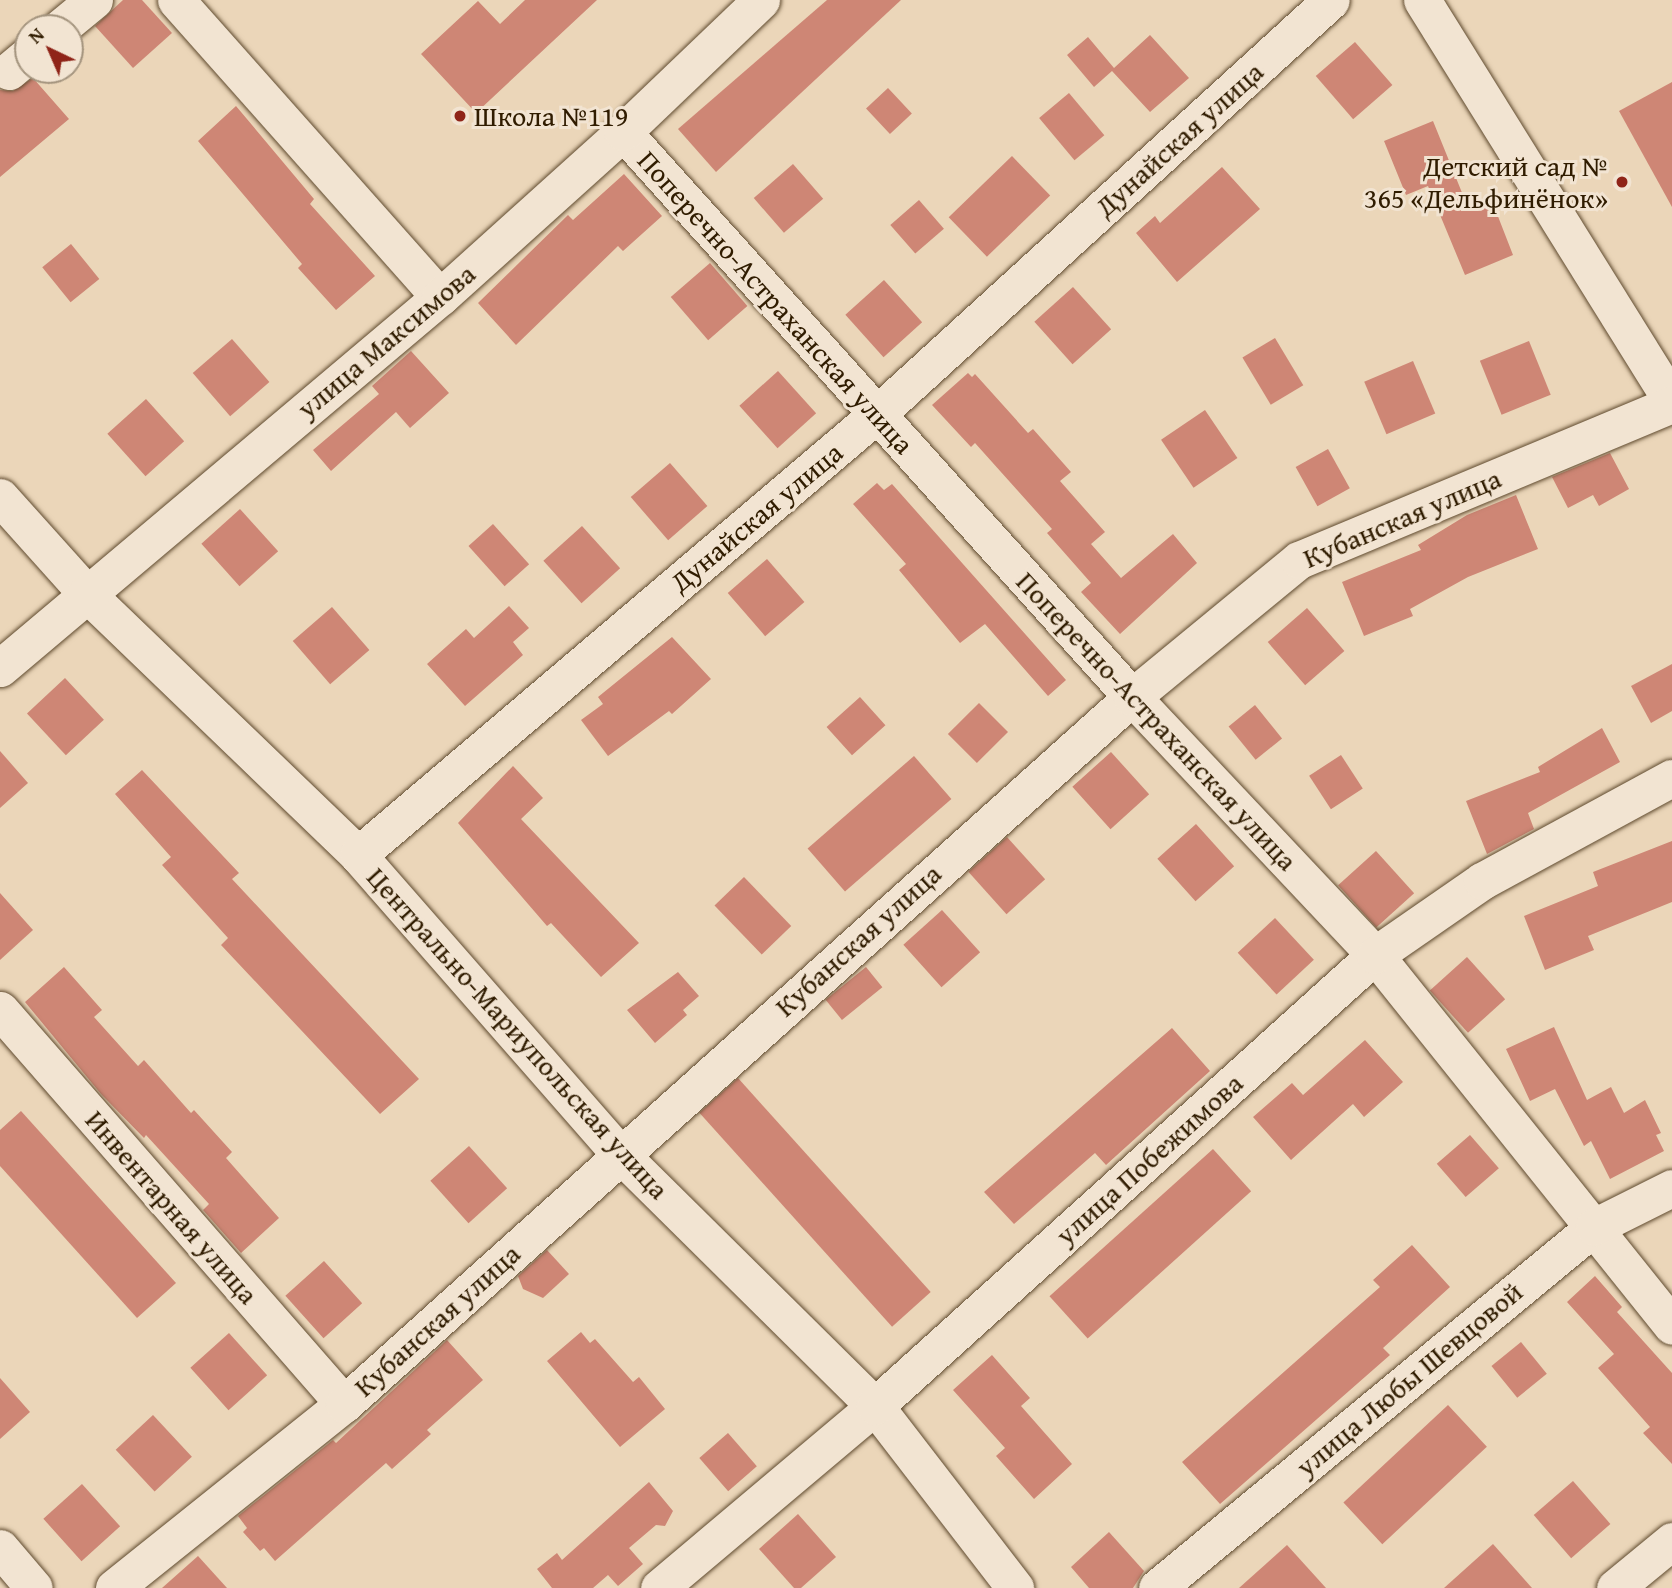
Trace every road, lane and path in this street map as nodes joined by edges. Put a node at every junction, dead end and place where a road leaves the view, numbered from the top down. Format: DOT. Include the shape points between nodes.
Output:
graph roads {
  1 [pos="94,0"];
  2 [pos="176,0"];
  3 [pos="761,0"];
  4 [pos="1331,0"];
  5 [pos="1422,0"];
  6 [pos="77,14"];
  7 [pos="623,132"];
  8 [pos="440,297"];
  9 [pos="1672,403"];
  10 [pos="877,414"];
  11 [pos="0,497"];
  12 [pos="86,593"];
  13 [pos="0,668"];
  14 [pos="1132,697"];
  15 [pos="1672,778"];
  16 [pos="358,855"];
  17 [pos="1375,955"];
  18 [pos="0,1010"];
  19 [pos="619,1153"];
  20 [pos="1672,1188"];
  21 [pos="1594,1227"];
  22 [pos="1672,1326"];
  23 [pos="344,1404"];
  24 [pos="875,1406"];
  25 [pos="1672,1541"];
  26 [pos="0,1548"];
  27 [pos="34,1588"];
  28 [pos="114,1588"];
  29 [pos="659,1588"];
  30 [pos="1015,1588"];
  31 [pos="1157,1588"];
  32 [pos="1615,1588"];
  1 -- 6 [label="street"];
  2 -- 8 [label="street"];
  3 -- 7 [label="street, улица Максимова"];
  4 -- 10 [label="street, Дунайская улица"];
  5 -- 9 [label="street"];
  7 -- 8 [label="street, улица Максимова"];
  7 -- 10 [label="street, Поперечно-Астраханская улица"];
  8 -- 12 [label="street, улица Максимова"];
  9 -- 14 [label="street, Кубанская улица" via="1299,560"];
  10 -- 14 [label="street, Поперечно-Астраханская улица"];
  10 -- 16 [label="street, Дунайская улица"];
  11 -- 12 [label="street, Центрально-Мариупольская улица"];
  12 -- 13 [label="street, улица Максимова"];
  12 -- 16 [label="street, Центрально-Мариупольская улица"];
  14 -- 17 [label="street, Поперечно-Астраханская улица"];
  14 -- 19 [label="street, Кубанская улица"];
  15 -- 17 [label="street, улица Побежимова" via="1482,881"];
  16 -- 19 [label="street, Центрально-Мариупольская улица"];
  17 -- 21 [label="street, Поперечно-Астраханская улица"];
  17 -- 24 [label="street, улица Побежимова"];
  18 -- 23 [label="street, Инвентарная улица"];
  19 -- 23 [label="street, Кубанская улица"];
  19 -- 24 [label="street, Центрально-Мариупольская улица"];
  20 -- 21 [label="street, улица Любы Шевцовой"];
  21 -- 22 [label="street, Поперечно-Астраханская улица"];
  21 -- 31 [label="street, улица Любы Шевцовой"];
  23 -- 28 [label="street, Кубанская улица"];
  24 -- 29 [label="street, улица Побежимова"];
  24 -- 30 [label="street, Центрально-Мариупольская улица"];
  25 -- 32 [label="street"];
  26 -- 27 [label="street"];
}
